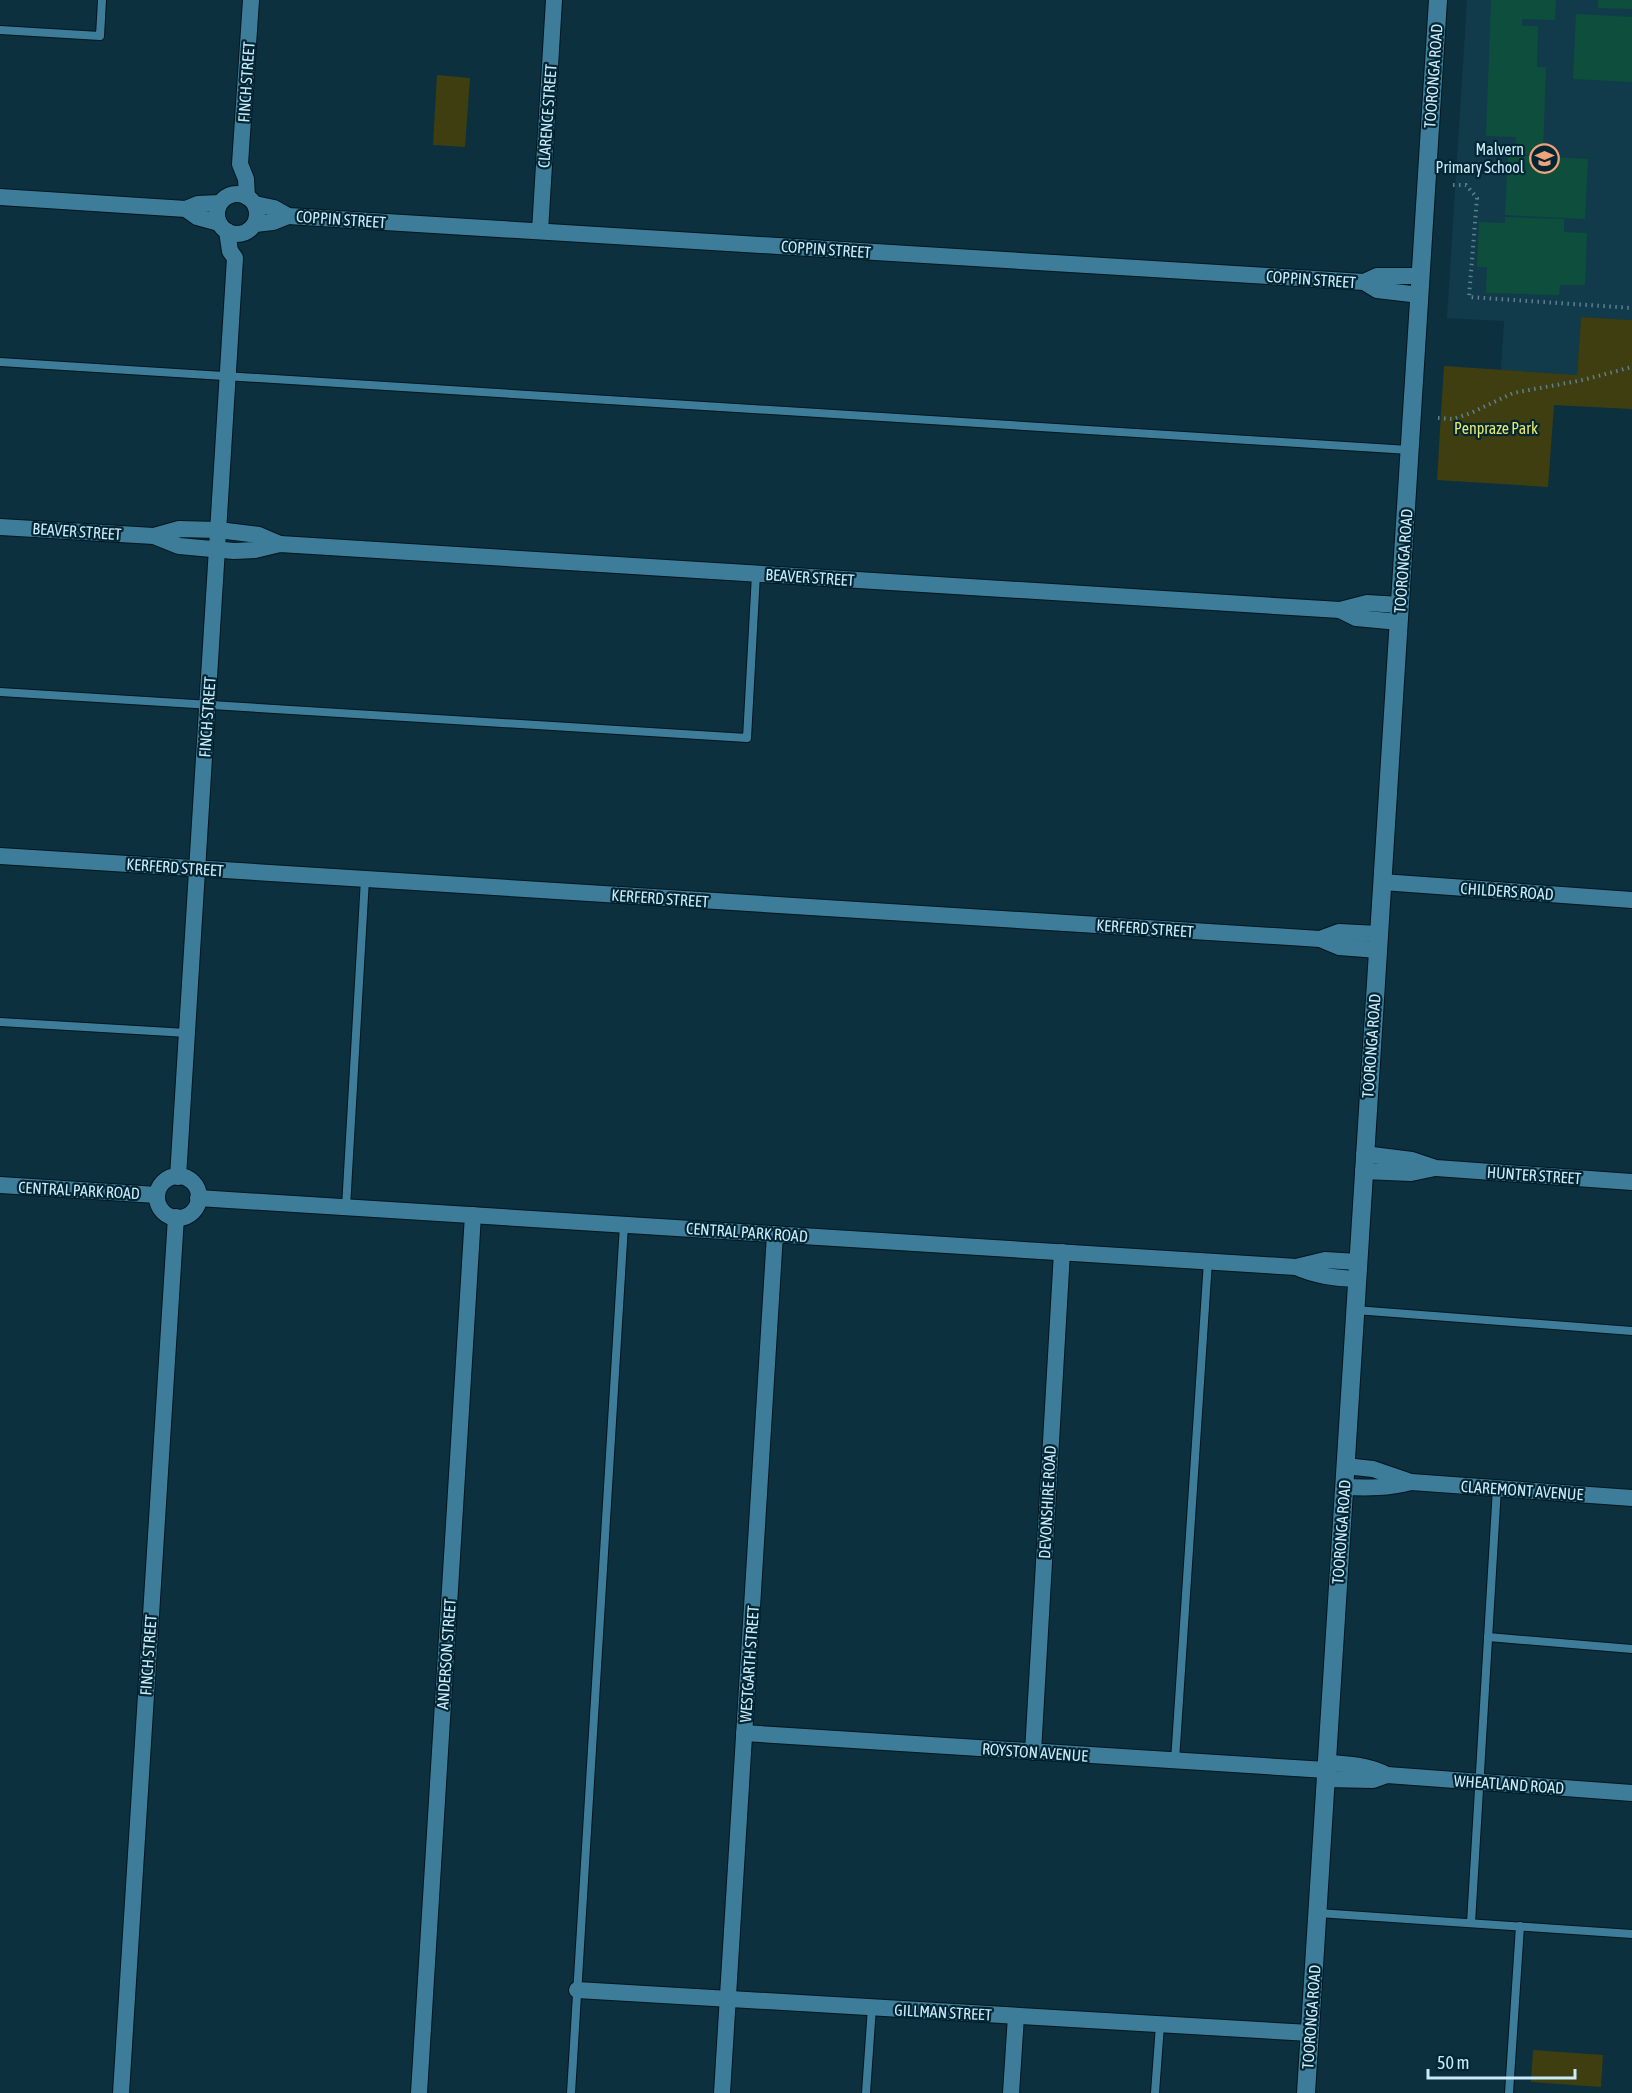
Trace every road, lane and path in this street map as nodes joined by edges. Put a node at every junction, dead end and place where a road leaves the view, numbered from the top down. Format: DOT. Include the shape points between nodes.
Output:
graph roads {
  1 [pos="102,0"];
  2 [pos="251,0"];
  3 [pos="554,0"];
  4 [pos="1438,0"];
  5 [pos="0,30"];
  6 [pos="240,164"];
  7 [pos="1453,185"];
  8 [pos="0,197"];
  9 [pos="224,199"];
  10 [pos="251,200"];
  11 [pos="186,209"];
  12 [pos="288,216"];
  13 [pos="223,227"];
  14 [pos="250,228"];
  15 [pos="540,231"];
  16 [pos="235,258"];
  17 [pos="1420,285"];
  18 [pos="1632,308"];
  19 [pos="0,362"];
  20 [pos="1632,367"];
  21 [pos="228,375"];
  22 [pos="1438,418"];
  23 [pos="1410,450"];
  24 [pos="0,527"];
  25 [pos="218,530"];
  26 [pos="154,536"];
  27 [pos="280,544"];
  28 [pos="217,550"];
  29 [pos="756,574"];
  30 [pos="1399,613"];
  31 [pos="0,692"];
  32 [pos="207,705"];
  33 [pos="0,856"];
  34 [pos="197,869"];
  35 [pos="365,879"];
  36 [pos="1382,882"];
  37 [pos="1632,900"];
  38 [pos="1378,942"];
  39 [pos="0,1022"];
  40 [pos="187,1033"];
  41 [pos="1364,1162"];
  42 [pos="178,1176"];
  43 [pos="1632,1182"];
  44 [pos="0,1185"];
  45 [pos="157,1195"];
  46 [pos="198,1198"];
  47 [pos="346,1208"];
  48 [pos="473,1215"];
  49 [pos="176,1217"];
  50 [pos="624,1225"];
  51 [pos="775,1234"];
  52 [pos="1062,1252"];
  53 [pos="1208,1261"];
  54 [pos="1357,1270"];
  55 [pos="1355,1310"];
  56 [pos="1632,1331"];
  57 [pos="1345,1466"];
  58 [pos="1411,1482"];
  59 [pos="1344,1486"];
  60 [pos="1497,1488"];
  61 [pos="1632,1498"];
  62 [pos="1488,1637"];
  63 [pos="1632,1649"];
  64 [pos="744,1733"];
  65 [pos="1032,1752"];
  66 [pos="1175,1761"];
  67 [pos="1326,1771"];
  68 [pos="1479,1782"];
  69 [pos="1632,1794"];
  70 [pos="1317,1913"];
  71 [pos="1471,1923"];
  72 [pos="1520,1926"];
  73 [pos="1632,1934"];
  74 [pos="577,1990"];
  75 [pos="728,1999"];
  76 [pos="872,2007"];
  77 [pos="1016,2016"];
  78 [pos="1160,2025"];
  79 [pos="1310,2033"];
  80 [pos="120,2093"];
  81 [pos="419,2093"];
  82 [pos="571,2093"];
  83 [pos="722,2093"];
  84 [pos="866,2093"];
  85 [pos="1011,2093"];
  86 [pos="1155,2093"];
  87 [pos="1306,2093"];
  88 [pos="1509,2093"];
  1 -- 5 [label="lane" via="100,36"];
  2 -- 6 [label="street, FINCH STREET"];
  3 -- 15 [label="street, CLARENCE STREET"];
  4 -- 17 [label="main road, TOORONGA ROAD"];
  6 -- 9 [label="street, FINCH STREET"];
  6 -- 10 [label="street, FINCH STREET"];
  7 -- 18 [label="path" via="1466,185 1477,198 1469,297"];
  8 -- 11 [label="street"];
  9 -- 10 [label="street" via="238,194"];
  9 -- 11 [label="street"];
  9 -- 13 [label="street" via="217,213"];
  10 -- 12 [label="street, COPPIN STREET"];
  10 -- 14 [label="street" via="257,214"];
  11 -- 13 [label="street"];
  12 -- 14 [label="street, COPPIN STREET"];
  12 -- 15 [label="street, COPPIN STREET"];
  13 -- 14 [label="street" via="236,234"];
  13 -- 16 [label="street, FINCH STREET"];
  14 -- 16 [label="street, FINCH STREET" via="242,251"];
  15 -- 17 [label="street, COPPIN STREET" via="1364,282 1377,276"];
  16 -- 21 [label="street, FINCH STREET"];
  17 -- 23 [label="main road, TOORONGA ROAD"];
  19 -- 21 [label="lane"];
  20 -- 22 [label="path" via="1513,393 1471,413 1453,419"];
  21 -- 23 [label="lane"];
  21 -- 25 [label="street, FINCH STREET"];
  23 -- 30 [label="main road, TOORONGA ROAD"];
  24 -- 26 [label="street, BEAVER STREET"];
  25 -- 26 [label="street, BEAVER STREET" via="179,529"];
  25 -- 27 [label="street, BEAVER STREET" via="259,535"];
  25 -- 28 [label="street, FINCH STREET"];
  26 -- 28 [label="street, BEAVER STREET" via="179,546"];
  27 -- 28 [label="street, BEAVER STREET" via="255,550"];
  27 -- 29 [label="street, BEAVER STREET"];
  28 -- 32 [label="street, FINCH STREET"];
  29 -- 30 [label="street, BEAVER STREET" via="1340,610 1367,603"];
  29 -- 32 [label="lane" via="747,738"];
  30 -- 36 [label="main road, TOORONGA ROAD"];
  31 -- 32 [label="lane"];
  32 -- 34 [label="street, FINCH STREET"];
  33 -- 34 [label="street, KERFERD STREET"];
  34 -- 35 [label="street, KERFERD STREET"];
  34 -- 40 [label="street, FINCH STREET"];
  35 -- 38 [label="street, KERFERD STREET" via="1320,939 1339,932"];
  35 -- 47 [label="lane"];
  36 -- 37 [label="street, CHILDERS ROAD"];
  36 -- 38 [label="main road, TOORONGA ROAD"];
  38 -- 41 [label="main road, TOORONGA ROAD"];
  39 -- 40 [label="lane"];
  40 -- 42 [label="street, FINCH STREET"];
  41 -- 43 [label="street, HUNTER STREET" via="1412,1160 1436,1168"];
  41 -- 54 [label="main road, TOORONGA ROAD"];
  42 -- 45 [label="street" via="164,1181"];
  42 -- 46 [label="street" via="193,1183"];
  44 -- 45 [label="street, CENTRAL PARK ROAD"];
  45 -- 49 [label="street" via="162,1210"];
  46 -- 47 [label="street, CENTRAL PARK ROAD"];
  46 -- 49 [label="street" via="191,1212"];
  47 -- 48 [label="street, CENTRAL PARK ROAD"];
  48 -- 50 [label="street, CENTRAL PARK ROAD"];
  48 -- 81 [label="street, ANDERSON STREET"];
  49 -- 80 [label="street, FINCH STREET"];
  50 -- 51 [label="street, CENTRAL PARK ROAD"];
  50 -- 74 [label="lane"];
  51 -- 52 [label="street, CENTRAL PARK ROAD"];
  51 -- 64 [label="street, WESTGARTH STREET"];
  52 -- 53 [label="street, CENTRAL PARK ROAD"];
  52 -- 65 [label="street, DEVONSHIRE ROAD"];
  53 -- 54 [label="street, CENTRAL PARK ROAD" via="1296,1267 1325,1260"];
  53 -- 66 [label="lane"];
  54 -- 55 [label="main road, TOORONGA ROAD"];
  55 -- 56 [label="lane"];
  55 -- 57 [label="main road, TOORONGA ROAD"];
  57 -- 58 [label="street, CLAREMONT AVENUE" via="1373,1468"];
  57 -- 59 [label="main road, TOORONGA ROAD"];
  58 -- 59 [label="street, CLAREMONT AVENUE" via="1390,1487"];
  58 -- 60 [label="street, CLAREMONT AVENUE"];
  59 -- 67 [label="main road, TOORONGA ROAD"];
  60 -- 61 [label="street, CLAREMONT AVENUE"];
  60 -- 62 [label="lane"];
  62 -- 63 [label="lane"];
  62 -- 68 [label="lane"];
  64 -- 65 [label="street, ROYSTON AVENUE"];
  64 -- 75 [label="street, WESTGARTH STREET"];
  65 -- 66 [label="street, ROYSTON AVENUE"];
  66 -- 67 [label="street, ROYSTON AVENUE"];
  67 -- 68 [label="street, WHEATLAND ROAD" via="1351,1764 1387,1775"];
  67 -- 70 [label="main road, TOORONGA ROAD"];
  68 -- 69 [label="street, WHEATLAND ROAD"];
  68 -- 71 [label="lane"];
  70 -- 71 [label="lane"];
  70 -- 79 [label="main road, TOORONGA ROAD"];
  71 -- 72 [label="lane"];
  72 -- 73 [label="lane"];
  72 -- 88 [label="lane"];
  74 -- 75 [label="street, GILLMAN STREET"];
  74 -- 82 [label="lane"];
  75 -- 76 [label="street, GILLMAN STREET"];
  75 -- 83 [label="street, WESTGARTH STREET"];
  76 -- 77 [label="street, GILLMAN STREET"];
  76 -- 84 [label="lane"];
  77 -- 78 [label="street, GILLMAN STREET"];
  77 -- 85 [label="street"];
  78 -- 79 [label="street, GILLMAN STREET"];
  78 -- 86 [label="lane"];
  79 -- 87 [label="main road, TOORONGA ROAD"];
}
